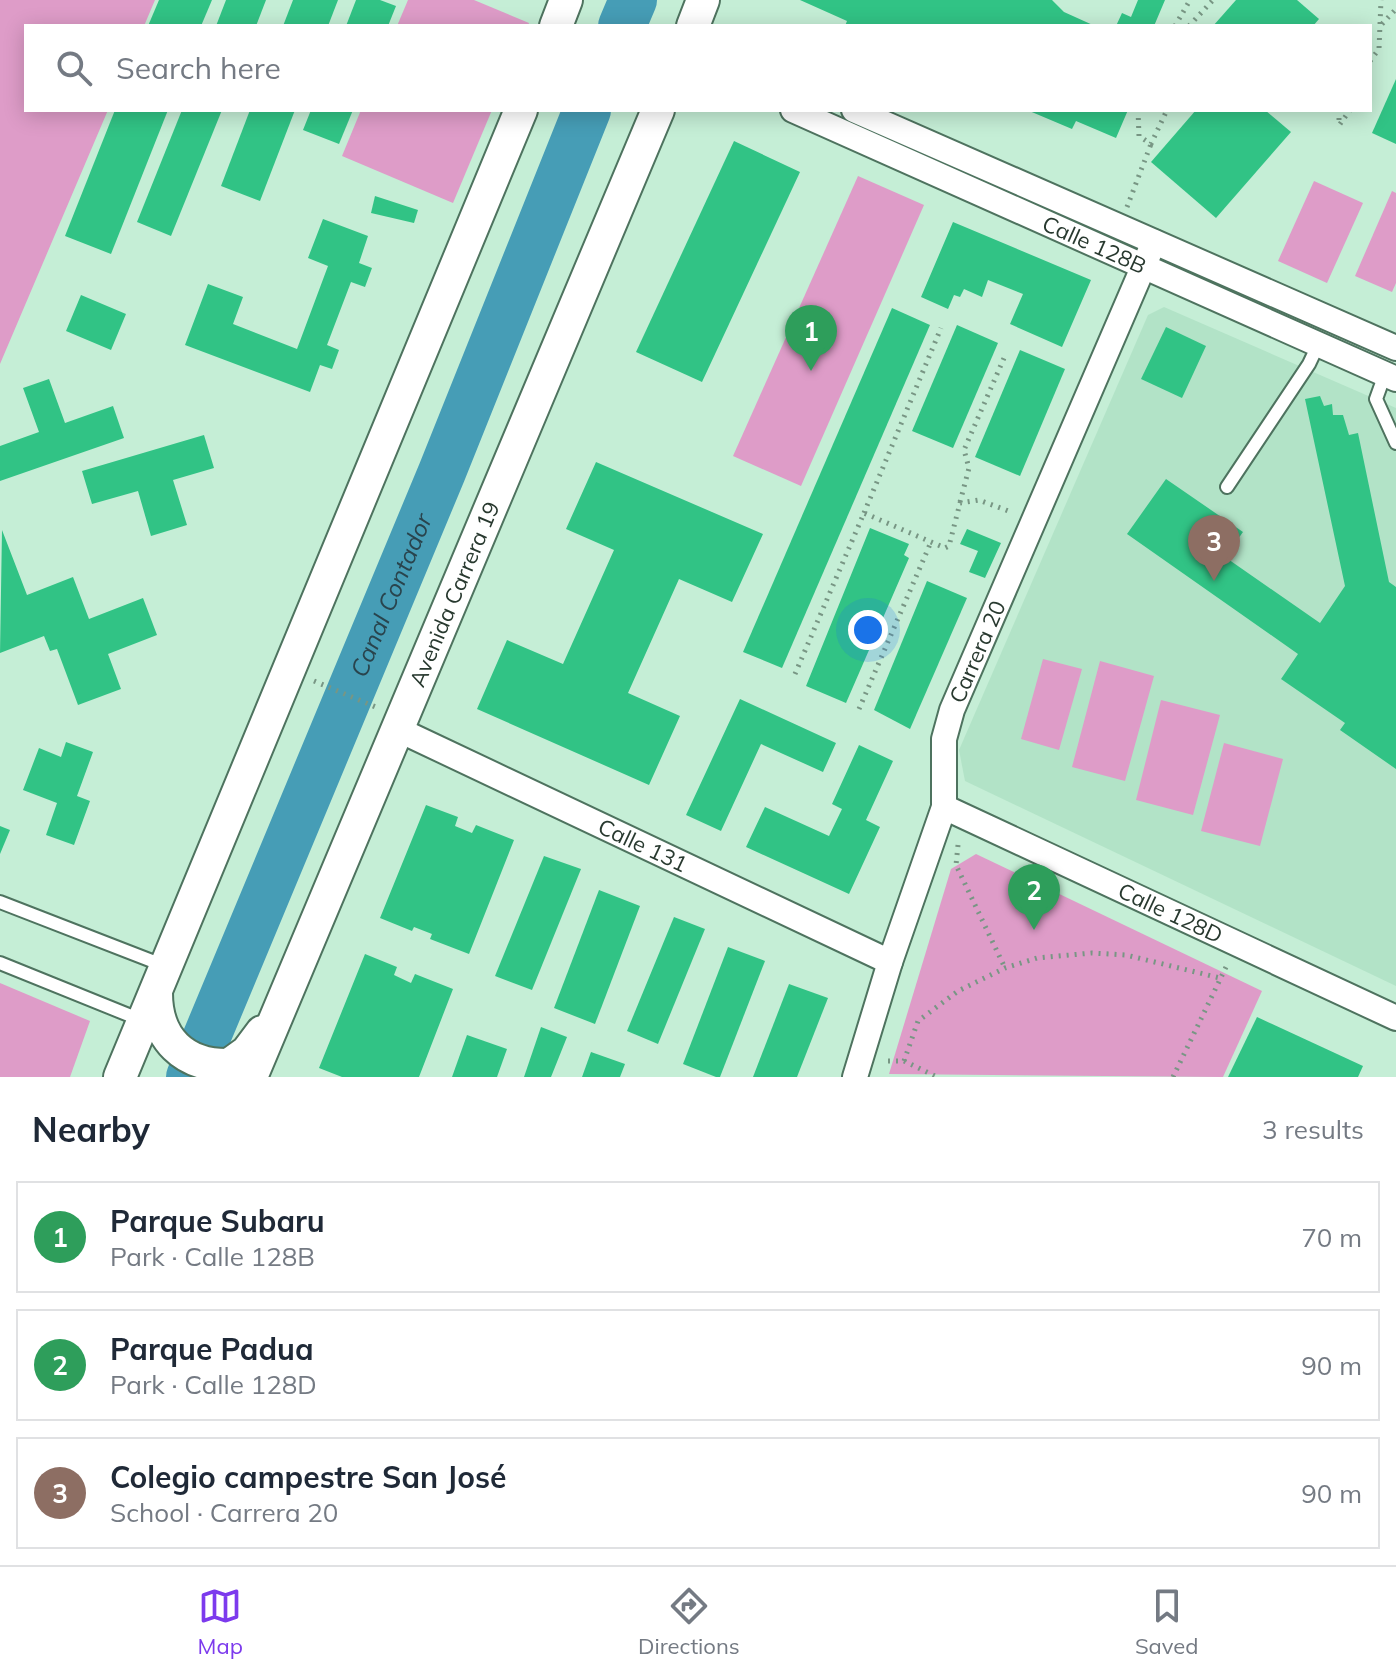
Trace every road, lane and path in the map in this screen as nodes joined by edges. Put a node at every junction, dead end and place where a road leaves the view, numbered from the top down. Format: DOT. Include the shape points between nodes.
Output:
graph roads {
  1 [pos="566,0"];
  2 [pos="703,0"];
  3 [pos="1190,0"];
  4 [pos="1213,0"];
  5 [pos="1381,0"];
  6 [pos="1396,9"];
  7 [pos="557,24"];
  8 [pos="694,24"];
  9 [pos="1176,24"];
  10 [pos="1191,24"];
  11 [pos="1381,25"];
  12 [pos="1377,38"];
  13 [pos="1372,41"];
  14 [pos="1372,59"];
  15 [pos="520,112"];
  16 [pos="657,112"];
  17 [pos="798,112"];
  18 [pos="859,112"];
  19 [pos="1138,112"];
  20 [pos="1166,112"];
  21 [pos="1339,112"];
  22 [pos="1349,112"];
  23 [pos="1151,144"];
  24 [pos="1127,207"];
  25 [pos="1154,242"];
  26 [pos="1144,266"];
  27 [pos="941,328"];
  28 [pos="1318,345"];
  29 [pos="1396,348"];
  30 [pos="1004,358"];
  31 [pos="1390,376"];
  32 [pos="1396,443"];
  33 [pos="1227,487"];
  34 [pos="960,503"];
  35 [pos="864,513"];
  36 [pos="1015,514"];
  37 [pos="931,542"];
  38 [pos="795,674"];
  39 [pos="308,679"];
  40 [pos="859,709"];
  41 [pos="391,720"];
  42 [pos="944,807"];
  43 [pos="972,820"];
  44 [pos="0,902"];
  45 [pos="890,962"];
  46 [pos="0,963"];
  47 [pos="1226,967"];
  48 [pos="1005,968"];
  49 [pos="1220,978"];
  50 [pos="161,979"];
  51 [pos="1396,1018"];
  52 [pos="153,1025"];
  53 [pos="888,1061"];
  54 [pos="904,1061"];
  55 [pos="240,1071"];
  56 [pos="120,1077"];
  57 [pos="855,1077"];
  58 [pos="937,1077"];
  59 [pos="1173,1077"];
  1 -- 7 [label="main road"];
  2 -- 8 [label="main road"];
  3 -- 9 [label="path"];
  4 -- 10 [label="path"];
  5 -- 11 [label="path"];
  6 -- 11 [label="path"];
  11 -- 12 [label="path"];
  12 -- 13 [label="path"];
  12 -- 14 [label="path"];
  15 -- 50 [label="main road"];
  16 -- 41 [label="main road, Avenida Carrera 19"];
  17 -- 26 [label="street, Calle 128B"];
  18 -- 25 [label="street, Calle 128B"];
  19 -- 23 [label="path" via="1139,136"];
  20 -- 23 [label="path"];
  21 -- 22 [label="path" via="1340,124"];
  23 -- 24 [label="path"];
  25 -- 26 [label="street, Carrera 20"];
  25 -- 29 [label="street, Calle 128B"];
  26 -- 28 [label="street, Calle 128B"];
  26 -- 42 [label="street, Carrera 20" via="952,710 944,739"];
  27 -- 35 [label="path"];
  28 -- 31 [label="street, Calle 128B"];
  28 -- 33 [label="lane"];
  30 -- 34 [label="path" via="964,450 969,468"];
  31 -- 32 [label="lane" via="1376,399"];
  34 -- 36 [label="path" via="979,500"];
  34 -- 37 [label="path" via="949,546"];
  35 -- 37 [label="path"];
  35 -- 38 [label="path"];
  37 -- 40 [label="path"];
  39 -- 41 [label="path"];
  41 -- 45 [label="street, Calle 131"];
  41 -- 55 [label="main road, Avenida Carrera 19" via="291,981"];
  42 -- 43 [label="street, Calle 128D"];
  42 -- 45 [label="street, Carrera 20"];
  43 -- 48 [label="path" via="958,845 956,865"];
  43 -- 51 [label="street, Calle 128D"];
  44 -- 50 [label="lane"];
  45 -- 57 [label="street, Carrera 20"];
  46 -- 52 [label="lane"];
  47 -- 49 [label="path"];
  48 -- 49 [label="path" via="1037,958 1092,953 1126,955"];
  48 -- 54 [label="path" via="958,991 918,1021"];
  49 -- 59 [label="path"];
  50 -- 52 [label="main road"];
  52 -- 55 [label="main road" via="196,1062"];
  52 -- 56 [label="main road"];
  53 -- 54 [label="path"];
  54 -- 58 [label="path"];
}
